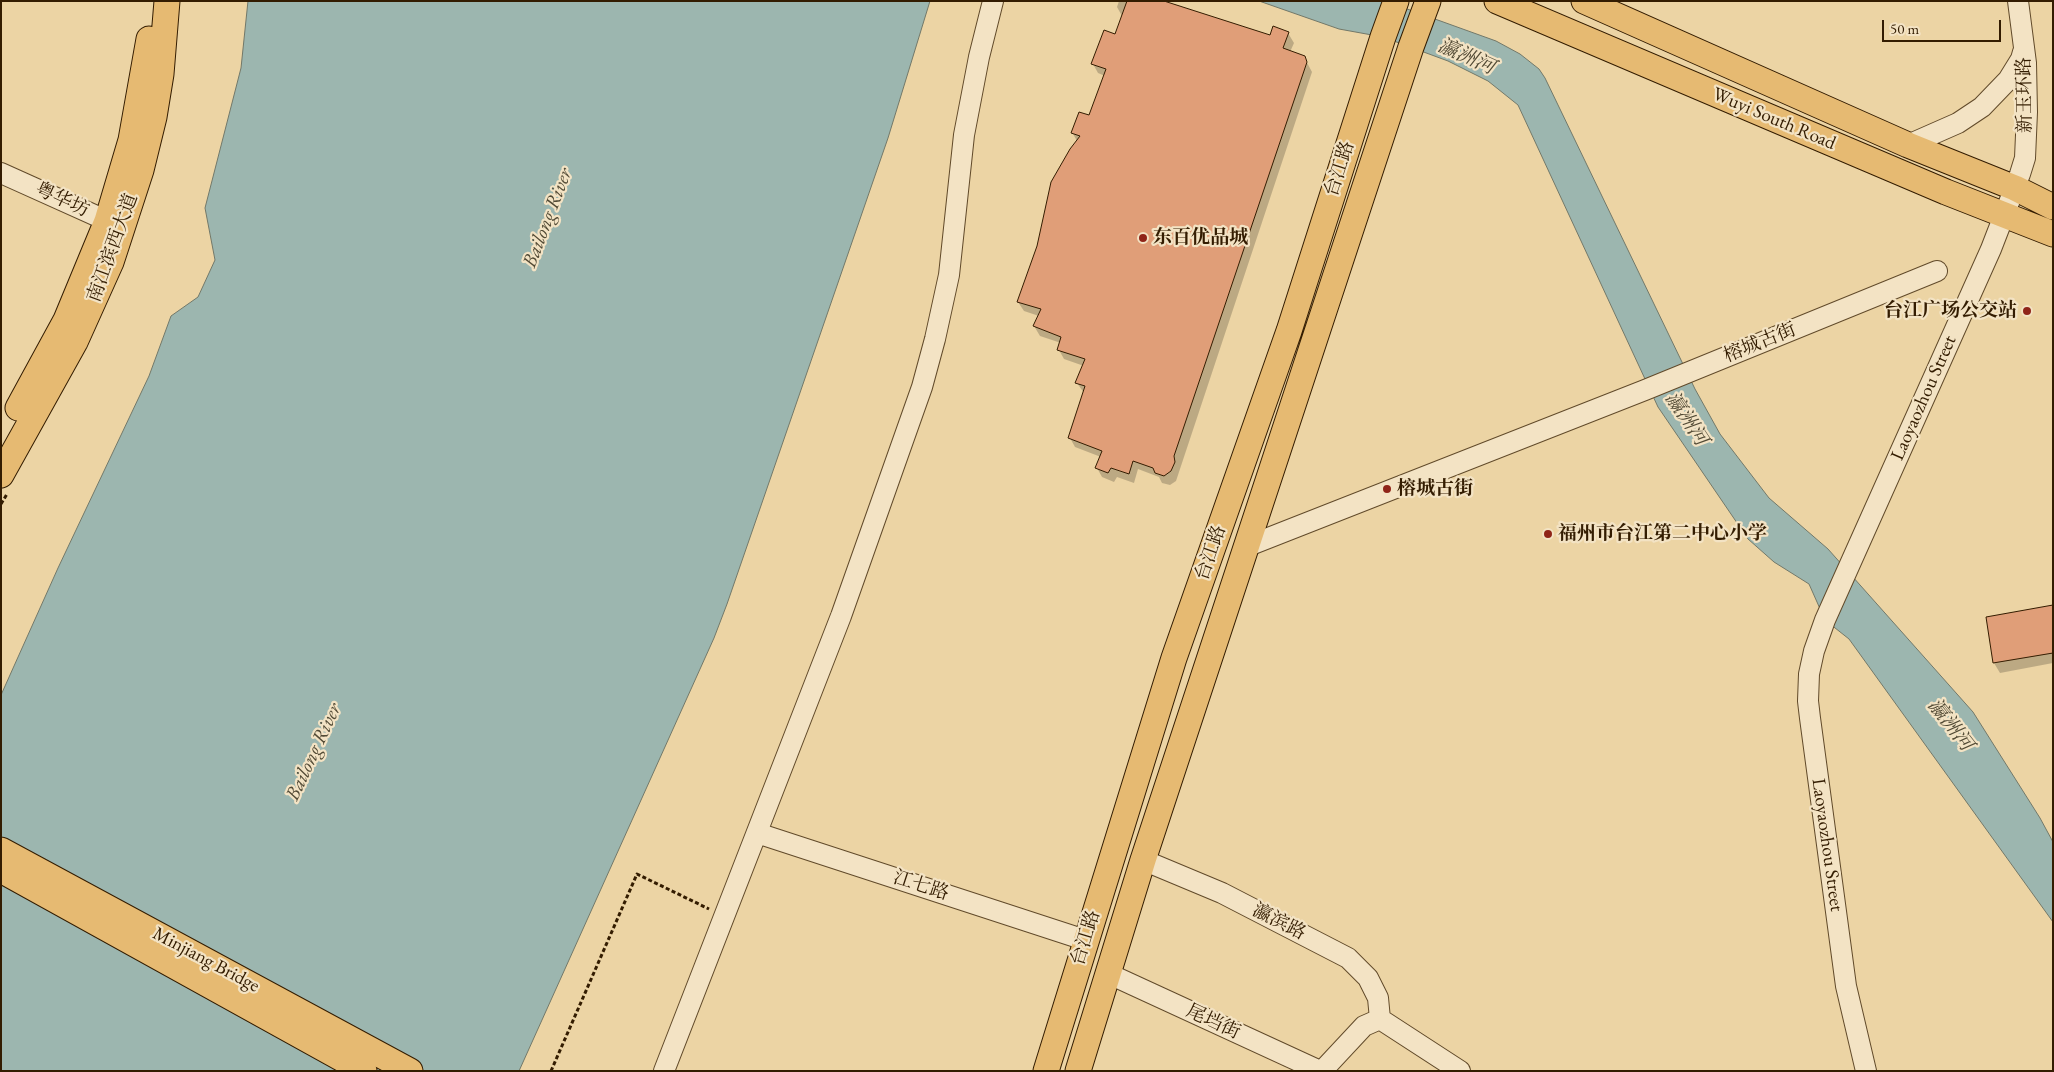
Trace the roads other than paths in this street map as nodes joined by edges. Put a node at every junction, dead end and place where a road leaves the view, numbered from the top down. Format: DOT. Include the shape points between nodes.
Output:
graph roads {
  1 [pos="151,1"];
  2 [pos="168,1"];
  3 [pos="993,1"];
  4 [pos="1497,1"];
  5 [pos="1584,1"];
  6 [pos="2018,1"];
  7 [pos="1395,3"];
  8 [pos="1425,8"];
  9 [pos="1619,8"];
  10 [pos="2024,45"];
  11 [pos="1908,144"];
  12 [pos="1,173"];
  13 [pos="2015,188"];
  14 [pos="2053,207"];
  15 [pos="2004,214"];
  16 [pos="115,225"];
  17 [pos="2053,234"];
  18 [pos="1937,270"];
  19 [pos="1,439"];
  20 [pos="1,475"];
  21 [pos="1248,546"];
  22 [pos="757,833"];
  23 [pos="1,850"];
  24 [pos="1143,860"];
  25 [pos="1,870"];
  26 [pos="1086,940"];
  27 [pos="1107,973"];
  28 [pos="1380,1019"];
  29 [pos="364,1071"];
  30 [pos="410,1071"];
  31 [pos="664,1071"];
  32 [pos="1046,1071"];
  33 [pos="1078,1071"];
  34 [pos="1321,1071"];
  35 [pos="1460,1071"];
  36 [pos="1866,1071"];
  1 -- 16 [label="main road, 南江滨西大道" via="148,49"];
  2 -- 16 [label="main road, 南江滨西大道" via="162,74 154,117 141,170"];
  3 -- 22 [label="street" via="978,57 964,134 948,275 922,386 841,616"];
  4 -- 15 [label="main road, Wuyi South Road"];
  5 -- 9 [label="main road, Wuyi South Road"];
  6 -- 10 [label="street, 新玉环路"];
  7 -- 26 [label="main road, 台江路" via="1289,331 1174,658"];
  8 -- 21 [label="main road, 台江路"];
  9 -- 11 [label="main road, Wuyi South Road"];
  10 -- 11 [label="street" via="2021,60 2008,80 1982,107 1958,122"];
  10 -- 13 [label="street, 新玉环路" via="2025,158"];
  11 -- 13 [label="main road, Wuyi South Road"];
  12 -- 16 [label="street, 粤华坊"];
  13 -- 14 [label="main road, Wuyi South Road"];
  13 -- 15 [label="street, 新玉环路"];
  15 -- 17 [label="main road, Wuyi South Road"];
  15 -- 36 [label="street, Laoyaozhou Street" via="1825,620 1811,663 1808,701 1846,986"];
  16 -- 19 [label="main road, 南江滨西大道"];
  16 -- 20 [label="main road, 南江滨西大道" via="104,279 86,319"];
  18 -- 21 [label="street, 榕城古街" via="1690,372"];
  21 -- 24 [label="main road, 台江路"];
  22 -- 26 [label="street, 江七路"];
  22 -- 31 [label="street"];
  23 -- 30 [label="main road, Minjiang Bridge"];
  24 -- 27 [label="main road, 台江路"];
  24 -- 28 [label="street, 瀛滨路" via="1222,893 1348,958 1368,978 1378,998"];
  25 -- 29 [label="main road, Minjiang Bridge"];
  26 -- 32 [label="main road, 台江路"];
  27 -- 33 [label="main road, 台江路"];
  27 -- 34 [label="street, 尾垱街"];
  28 -- 34 [label="street" via="1359,1030"];
  28 -- 35 [label="street"];
}
